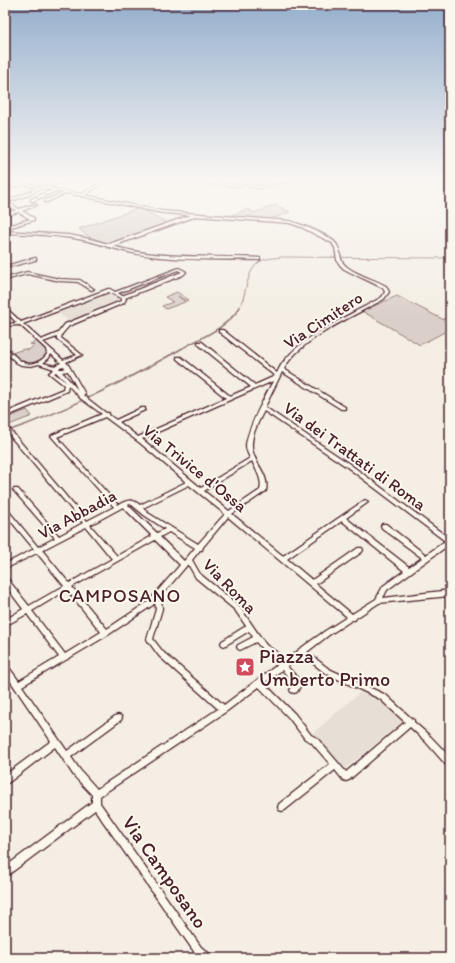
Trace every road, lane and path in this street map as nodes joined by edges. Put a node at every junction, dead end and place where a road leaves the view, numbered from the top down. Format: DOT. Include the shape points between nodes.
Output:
graph roads {
  1 [pos="166,226"];
  2 [pos="300,226"];
  3 [pos="5,232"];
  4 [pos="108,246"];
  5 [pos="35,259"];
  6 [pos="259,259"];
  7 [pos="5,267"];
  8 [pos="5,279"];
  9 [pos="92,289"];
  10 [pos="115,293"];
  11 [pos="122,298"];
  12 [pos="5,309"];
  13 [pos="20,324"];
  14 [pos="5,325"];
  15 [pos="221,331"];
  16 [pos="60,334"];
  17 [pos="40,342"];
  18 [pos="200,343"];
  19 [pos="5,349"];
  20 [pos="48,350"];
  21 [pos="179,358"];
  22 [pos="38,363"];
  23 [pos="66,365"];
  24 [pos="57,369"];
  25 [pos="281,369"];
  26 [pos="278,376"];
  27 [pos="254,387"];
  28 [pos="83,396"];
  29 [pos="229,398"];
  30 [pos="263,408"];
  31 [pos="342,408"];
  32 [pos="143,409"];
  33 [pos="107,414"];
  34 [pos="5,415"];
  35 [pos="116,422"];
  36 [pos="5,427"];
  37 [pos="138,439"];
  38 [pos="252,459"];
  39 [pos="190,482"];
  40 [pos="16,490"];
  41 [pos="200,491"];
  42 [pos="365,502"];
  43 [pos="126,503"];
  44 [pos="118,507"];
  45 [pos="139,508"];
  46 [pos="5,510"];
  47 [pos="229,514"];
  48 [pos="342,518"];
  49 [pos="86,525"];
  50 [pos="384,526"];
  51 [pos="169,529"];
  52 [pos="156,536"];
  53 [pos="59,539"];
  54 [pos="450,541"];
  55 [pos="200,548"];
  56 [pos="38,550"];
  57 [pos="360,550"];
  58 [pos="284,558"];
  59 [pos="426,558"];
  60 [pos="116,559"];
  61 [pos="186,563"];
  62 [pos="5,567"];
  63 [pos="408,570"];
  64 [pos="5,580"];
  65 [pos="312,583"];
  66 [pos="68,587"];
  67 [pos="450,593"];
  68 [pos="158,596"];
  69 [pos="378,601"];
  70 [pos="27,610"];
  71 [pos="353,618"];
  72 [pos="5,623"];
  73 [pos="250,628"];
  74 [pos="106,633"];
  75 [pos="257,638"];
  76 [pos="224,643"];
  77 [pos="240,647"];
  78 [pos="301,651"];
  79 [pos="63,658"];
  80 [pos="284,663"];
  81 [pos="6,672"];
  82 [pos="259,683"];
  83 [pos="18,685"];
  84 [pos="294,690"];
  85 [pos="224,709"];
  86 [pos="118,718"];
  87 [pos="411,722"];
  88 [pos="56,742"];
  89 [pos="66,756"];
  90 [pos="450,763"];
  91 [pos="335,765"];
  92 [pos="5,780"];
  93 [pos="96,794"];
  94 [pos="96,804"];
  95 [pos="282,807"];
  96 [pos="5,872"];
  97 [pos="208,958"];
  1 -- 4 [label="street"];
  2 -- 25 [label="street, Via Cimitero" via="333,242 343,266 387,290 386,295 293,353"];
  3 -- 4 [label="street" via="77,238"];
  4 -- 6 [label="street" via="123,251 150,254"];
  5 -- 7 [label="street"];
  8 -- 9 [label="street" via="27,273 79,281"];
  10 -- 11 [label="street"];
  10 -- 11 [label="street" via="175,270 184,272"];
  10 -- 13 [label="street" via="105,291"];
  11 -- 16 [label="street" via="123,302 67,325"];
  12 -- 13 [label="street"];
  13 -- 14 [label="street"];
  13 -- 17 [label="street"];
  15 -- 26 [label="street"];
  16 -- 17 [label="street"];
  16 -- 23 [label="street" via="59,338 80,355"];
  17 -- 20 [label="street"];
  18 -- 27 [label="street"];
  19 -- 22 [label="street" via="20,362"];
  20 -- 22 [label="street" via="48,357"];
  20 -- 23 [label="street"];
  21 -- 29 [label="street"];
  22 -- 24 [label="street"];
  23 -- 24 [label="street" via="60,365"];
  23 -- 28 [label="street"];
  24 -- 28 [label="street, Via Trivice d'Ossa"];
  24 -- 34 [label="street" via="51,373 66,386 65,390"];
  25 -- 26 [label="street, Via Cimitero"];
  25 -- 31 [label="street"];
  26 -- 27 [label="street"];
  26 -- 30 [label="street, Via Cimitero"];
  27 -- 29 [label="street"];
  28 -- 33 [label="street, Via Trivice d'Ossa"];
  29 -- 37 [label="street"];
  30 -- 38 [label="street, Via Cimitero" via="248,444"];
  30 -- 54 [label="street, Via dei Trattati di Roma" via="348,466"];
  32 -- 35 [label="street"];
  33 -- 35 [label="street, Via Trivice d'Ossa"];
  33 -- 44 [label="street" via="54,436"];
  35 -- 37 [label="street, Via Trivice d'Ossa"];
  36 -- 49 [label="street"];
  37 -- 39 [label="street, Via Trivice d'Ossa"];
  38 -- 41 [label="street"];
  38 -- 47 [label="street, Via Cimitero" via="264,482 264,488 260,494"];
  39 -- 41 [label="street, Via Trivice d'Ossa"];
  39 -- 45 [label="street"];
  40 -- 53 [label="street"];
  41 -- 47 [label="street, Via Trivice d'Ossa"];
  42 -- 48 [label="street"];
  43 -- 44 [label="street, Via Abbadia"];
  43 -- 45 [label="street, Via Abbadia" via="134,503"];
  43 -- 52 [label="street, Via Roma"];
  44 -- 49 [label="street, Via Abbadia"];
  45 -- 51 [label="street, Via Abbadia"];
  46 -- 56 [label="street"];
  47 -- 55 [label="street, Via Cimitero"];
  47 -- 58 [label="street, Via Trivice d'Ossa"];
  48 -- 58 [label="street"];
  48 -- 63 [label="street"];
  49 -- 53 [label="street, Via Abbadia"];
  49 -- 60 [label="street"];
  50 -- 59 [label="street"];
  51 -- 52 [label="street"];
  51 -- 55 [label="street, Via Abbadia"];
  52 -- 60 [label="street"];
  52 -- 61 [label="street, Via Roma"];
  53 -- 56 [label="street, Via Abbadia"];
  54 -- 59 [label="street"];
  55 -- 61 [label="street, Via Cimitero"];
  56 -- 62 [label="street, Via Abbadia"];
  56 -- 66 [label="street"];
  57 -- 65 [label="street"];
  58 -- 65 [label="street, Via Trivice d'Ossa"];
  59 -- 63 [label="street"];
  60 -- 66 [label="street"];
  61 -- 68 [label="street, Via Cimitero"];
  61 -- 73 [label="street, Via Roma" via="231,602"];
  63 -- 69 [label="street" via="385,588"];
  64 -- 70 [label="street"];
  65 -- 71 [label="street, Via Trivice d'Ossa"];
  66 -- 70 [label="street"];
  66 -- 74 [label="street"];
  67 -- 69 [label="street"];
  68 -- 74 [label="street, Via Cimitero"];
  68 -- 85 [label="street" via="159,609 150,639 161,654"];
  69 -- 71 [label="street"];
  70 -- 72 [label="street"];
  70 -- 79 [label="street"];
  71 -- 78 [label="street"];
  73 -- 75 [label="street, Via Roma"];
  73 -- 76 [label="street"];
  74 -- 79 [label="street, Via Cimitero"];
  75 -- 77 [label="street"];
  75 -- 80 [label="street, Via Roma"];
  78 -- 80 [label="street"];
  78 -- 87 [label="street" via="327,671 383,697"];
  79 -- 83 [label="street, Via Cimitero"];
  80 -- 82 [label="street"];
  80 -- 84 [label="street, Via Roma" via="298,683"];
  81 -- 83 [label="street"];
  82 -- 85 [label="street"];
  82 -- 91 [label="street"];
  83 -- 88 [label="street"];
  85 -- 93 [label="street"];
  86 -- 89 [label="street"];
  87 -- 90 [label="street"];
  87 -- 91 [label="street" via="346,777"];
  88 -- 89 [label="street"];
  88 -- 92 [label="street"];
  89 -- 93 [label="street"];
  91 -- 95 [label="street"];
  93 -- 94 [label="street"];
  94 -- 96 [label="street"];
  94 -- 97 [label="street, Via Camposano" via="198,950"];
}
